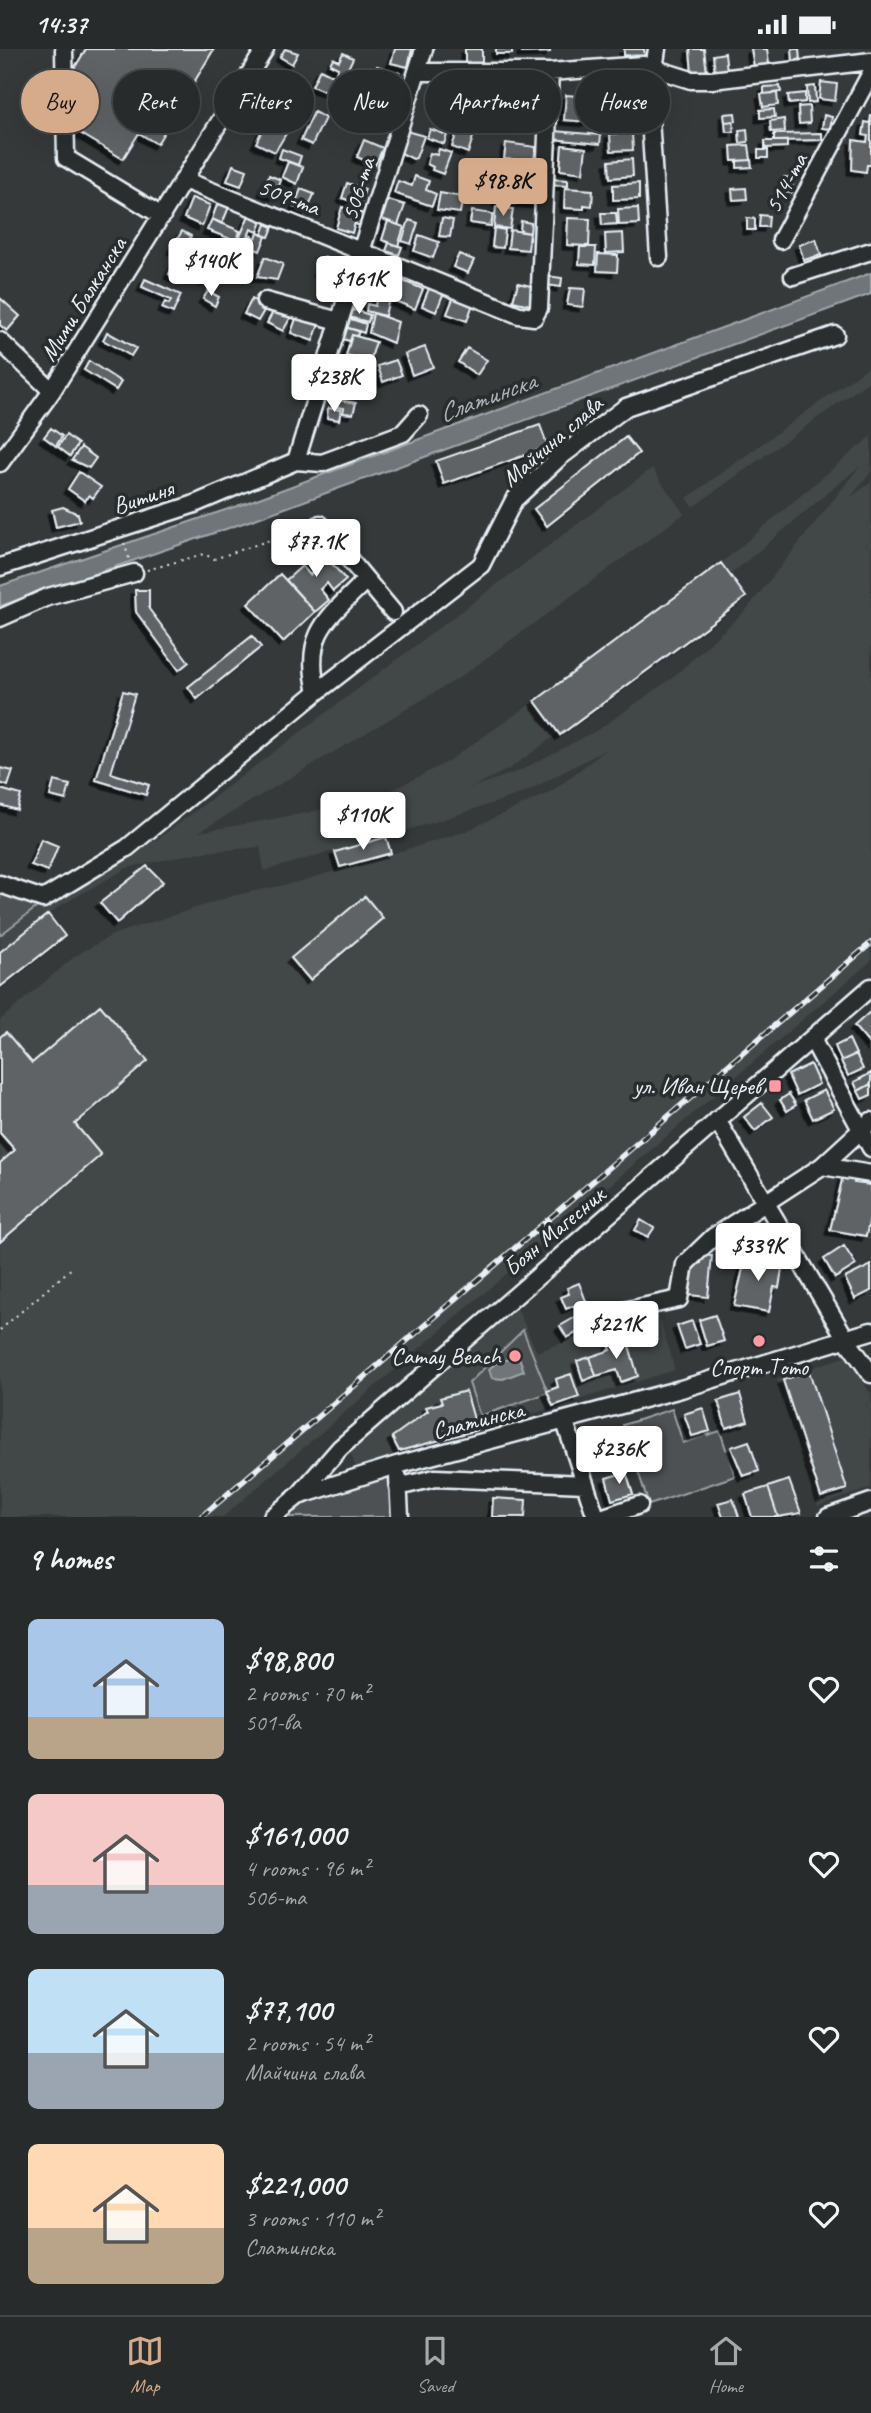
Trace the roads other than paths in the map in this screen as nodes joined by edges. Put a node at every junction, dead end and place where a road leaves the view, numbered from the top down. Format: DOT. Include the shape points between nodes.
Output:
graph roads {
  1 [pos="64,49"];
  2 [pos="265,49"];
  3 [pos="424,49"];
  4 [pos="657,49"];
  5 [pos="871,61"];
  6 [pos="656,69"];
  7 [pos="561,71"];
  8 [pos="417,72"];
  9 [pos="425,72"];
  10 [pos="871,73"];
  11 [pos="547,133"];
  12 [pos="184,180"];
  13 [pos="162,216"];
  14 [pos="781,240"];
  15 [pos="362,250"];
  16 [pos="871,251"];
  17 [pos="659,257"];
  18 [pos="793,277"];
  19 [pos="265,301"];
  20 [pos="339,321"];
  21 [pos="835,335"];
  22 [pos="0,341"];
  23 [pos="52,391"];
  24 [pos="419,415"];
  25 [pos="296,461"];
  26 [pos="0,463"];
  27 [pos="320,524"];
  28 [pos="0,567"];
  29 [pos="134,573"];
  30 [pos="366,580"];
  31 [pos="393,612"];
  32 [pos="0,618"];
  33 [pos="317,692"];
  34 [pos="0,884"];
  35 [pos="871,987"];
  36 [pos="812,1039"];
  37 [pos="718,1120"];
  38 [pos="866,1125"];
  39 [pos="871,1148"];
  40 [pos="822,1166"];
  41 [pos="871,1174"];
  42 [pos="768,1202"];
  43 [pos="605,1315"];
  44 [pos="871,1331"];
  45 [pos="846,1339"];
  46 [pos="871,1374"];
  47 [pos="565,1422"];
  48 [pos="397,1465"];
  49 [pos="580,1485"];
  50 [pos="398,1487"];
  51 [pos="298,1496"];
  52 [pos="871,1502"];
  53 [pos="639,1505"];
  54 [pos="272,1517"];
  55 [pos="400,1517"];
  56 [pos="584,1517"];
  57 [pos="596,1517"];
  58 [pos="604,1517"];
  59 [pos="828,1517"];
  1 -- 13 [label="street" via="66,158"];
  2 -- 12 [label="street, Мими Балканска"];
  3 -- 8 [label="street, 506-та"];
  4 -- 6 [label="street"];
  5 -- 6 [label="street" via="712,80"];
  6 -- 7 [label="street" via="643,65"];
  6 -- 17 [label="street" via="649,103"];
  8 -- 9 [label="street"];
  8 -- 15 [label="street, 506-та"];
  10 -- 14 [label="street, 514-та"];
  11 -- 15 [label="street, 509-та" via="539,308 534,317 519,315"];
  12 -- 13 [label="street, Мими Балканска"];
  12 -- 15 [label="street, 509-та"];
  13 -- 23 [label="street, Мими Балканска"];
  15 -- 20 [label="street, 506-та"];
  16 -- 18 [label="street"];
  19 -- 20 [label="street"];
  20 -- 25 [label="street, 506-та"];
  21 -- 33 [label="street, Майчина слава" via="626,408 560,457 514,500 481,565"];
  22 -- 23 [label="street"];
  23 -- 26 [label="street, Мими Балканска"];
  24 -- 25 [label="street" via="403,432 321,463"];
  25 -- 28 [label="street, Витиня" via="192,505"];
  27 -- 30 [label="street"];
  29 -- 32 [label="street" via="48,597"];
  30 -- 31 [label="street"];
  30 -- 33 [label="street" via="324,622 314,643 311,666"];
  33 -- 34 [label="street, Майчина слава" via="127,848 43,899"];
  35 -- 36 [label="street, Боян Магесник"];
  36 -- 37 [label="street, Боян Магесник"];
  36 -- 38 [label="street"];
  37 -- 42 [label="street"];
  37 -- 51 [label="street, Боян Магесник" via="340,1448"];
  38 -- 39 [label="street"];
  38 -- 40 [label="street"];
  40 -- 41 [label="street"];
  40 -- 42 [label="street"];
  42 -- 43 [label="street" via="713,1237 685,1263 679,1299"];
  42 -- 45 [label="street"];
  44 -- 45 [label="street, Слатинска"];
  45 -- 46 [label="street"];
  45 -- 47 [label="street, Слатинска"];
  47 -- 48 [label="street, Слатинска"];
  47 -- 49 [label="street"];
  48 -- 50 [label="street"];
  48 -- 51 [label="street, Слатинска"];
  49 -- 50 [label="street" via="435,1478"];
  49 -- 56 [label="street"];
  49 -- 57 [label="street"];
  50 -- 55 [label="street"];
  51 -- 54 [label="street, Боян Магесник"];
  52 -- 59 [label="street"];
  53 -- 58 [label="street"];
}
